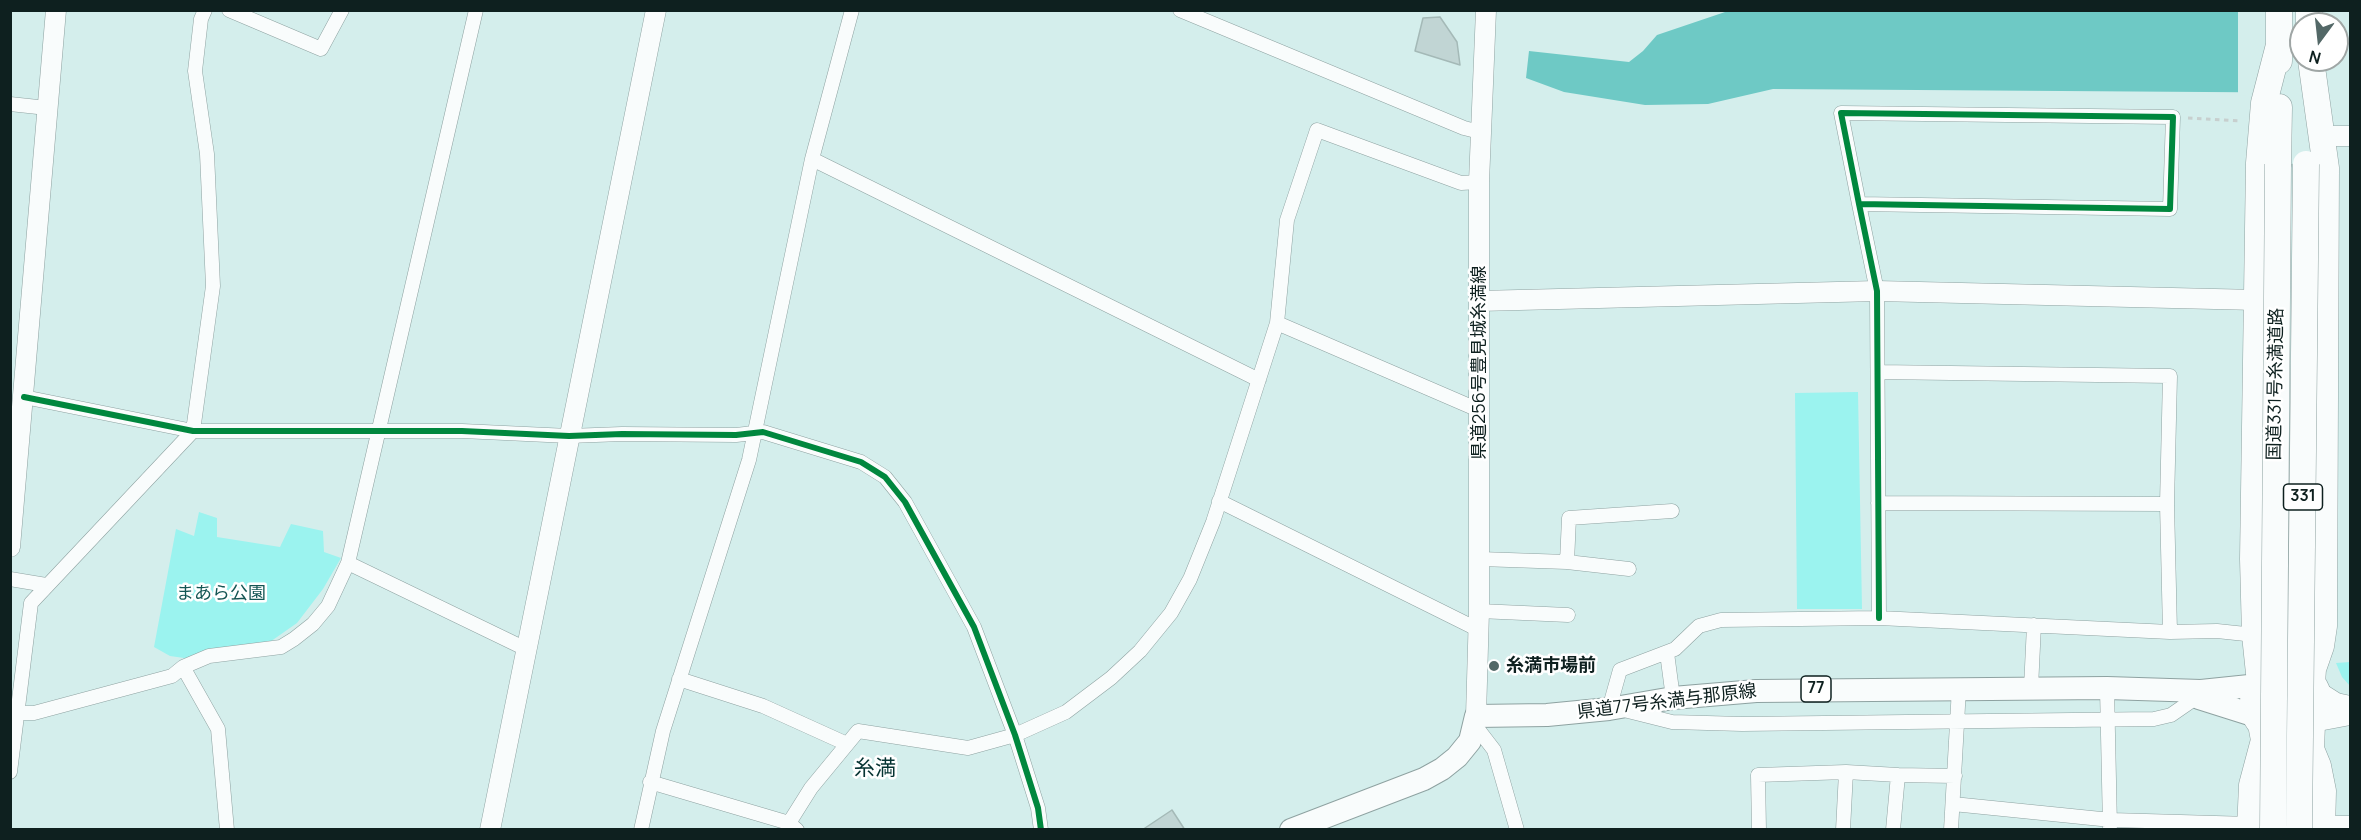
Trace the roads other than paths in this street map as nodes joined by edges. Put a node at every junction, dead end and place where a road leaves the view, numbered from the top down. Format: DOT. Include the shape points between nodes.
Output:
graph roads {
  1 [pos="56,10"];
  2 [pos="205,10"];
  3 [pos="229,10"];
  4 [pos="342,10"];
  5 [pos="476,10"];
  6 [pos="656,10"];
  7 [pos="852,10"];
  8 [pos="1180,10"];
  9 [pos="1486,10"];
  10 [pos="2279,10"];
  11 [pos="2311,72"];
  12 [pos="2313,103"];
  13 [pos="10,104"];
  14 [pos="2271,104"];
  15 [pos="47,108"];
  16 [pos="1480,132"];
  17 [pos="2323,136"];
  18 [pos="2350,136"];
  19 [pos="812,159"];
  20 [pos="1479,182"];
  21 [pos="1859,204"];
  22 [pos="1877,291"];
  23 [pos="2257,300"];
  24 [pos="1479,301"];
  25 [pos="1277,323"];
  26 [pos="1878,372"];
  27 [pos="1259,380"];
  28 [pos="19,406"];
  29 [pos="1480,411"];
  30 [pos="379,430"];
  31 [pos="193,431"];
  32 [pos="754,433"];
  33 [pos="569,436"];
  34 [pos="1219,501"];
  35 [pos="1878,503"];
  36 [pos="2167,504"];
  37 [pos="1672,510"];
  38 [pos="10,547"];
  39 [pos="1480,559"];
  40 [pos="1567,562"];
  41 [pos="348,563"];
  42 [pos="1629,569"];
  43 [pos="10,579"];
  44 [pos="46,585"];
  45 [pos="1568,615"];
  46 [pos="1879,618"];
  47 [pos="1479,620"];
  48 [pos="2034,626"];
  49 [pos="2170,632"];
  50 [pos="2256,635"];
  51 [pos="526,649"];
  52 [pos="1667,653"];
  53 [pos="183,667"];
  54 [pos="679,679"];
  55 [pos="2260,684"];
  56 [pos="2315,687"];
  57 [pos="1959,688"];
  58 [pos="2031,688"];
  59 [pos="2107,688"];
  60 [pos="2159,691"];
  61 [pos="1673,698"];
  62 [pos="2197,698"];
  63 [pos="2350,706"];
  64 [pos="1613,709"];
  65 [pos="18,713"];
  66 [pos="2350,715"];
  67 [pos="1475,720"];
  68 [pos="2106,720"];
  69 [pos="2259,720"];
  70 [pos="1957,721"];
  71 [pos="2312,723"];
  72 [pos="1015,735"];
  73 [pos="847,744"];
  74 [pos="10,772"];
  75 [pos="1846,772"];
  76 [pos="1898,776"];
  77 [pos="1955,776"];
  78 [pos="650,782"];
  79 [pos="1953,804"];
  80 [pos="2350,823"];
  81 [pos="2110,825"];
  82 [pos="793,826"];
  83 [pos="2315,827"];
  84 [pos="2258,828"];
  85 [pos="227,830"];
  86 [pos="490,830"];
  87 [pos="641,830"];
  88 [pos="1041,830"];
  89 [pos="1291,830"];
  90 [pos="1517,830"];
  91 [pos="1759,830"];
  92 [pos="1844,830"];
  93 [pos="1893,830"];
  94 [pos="1952,830"];
  1 -- 15 [label="street"];
  2 -- 31 [label="street" via="195,70 207,154 213,286"];
  3 -- 4 [label="street" via="321,49"];
  5 -- 30 [label="street"];
  6 -- 33 [label="street"];
  7 -- 19 [label="street"];
  8 -- 16 [label="street"];
  9 -- 16 [label="street, 県道256号豊見城糸満線"];
  10 -- 14 [label="highway, 国道331号糸満道路 / 331"];
  11 -- 12 [label="highway, 国道331号糸満道路 / 331"];
  12 -- 17 [label="highway"];
  12 -- 83 [label="highway, 国道331号糸満道路 / 331, bridge" via="2306,164"];
  13 -- 15 [label="street"];
  14 -- 23 [label="highway" via="2259,163"];
  14 -- 84 [label="highway, 国道331号糸満道路 / 331, bridge" via="2278,164"];
  15 -- 28 [label="street"];
  16 -- 20 [label="street, 県道256号豊見城糸満線"];
  17 -- 18 [label="street"];
  17 -- 56 [label="highway" via="2324,626 2313,669"];
  19 -- 27 [label="street"];
  19 -- 32 [label="street"];
  20 -- 24 [label="street, 県道256号豊見城糸満線"];
  20 -- 25 [label="street" via="1461,183 1317,130 1287,220"];
  21 -- 21 [label="street" via="1840,113 2173,117 2170,209"];
  21 -- 22 [label="street"];
  22 -- 23 [label="street"];
  22 -- 24 [label="street"];
  22 -- 26 [label="street"];
  23 -- 50 [label="highway" via="2253,560"];
  24 -- 29 [label="street, 県道256号豊見城糸満線"];
  25 -- 27 [label="street"];
  25 -- 29 [label="street"];
  26 -- 35 [label="street"];
  26 -- 36 [label="street" via="2170,376"];
  27 -- 34 [label="street"];
  28 -- 31 [label="street"];
  28 -- 38 [label="street"];
  29 -- 39 [label="street, 県道256号豊見城糸満線"];
  30 -- 31 [label="street"];
  30 -- 33 [label="street"];
  30 -- 41 [label="street"];
  31 -- 44 [label="street"];
  32 -- 33 [label="street"];
  32 -- 54 [label="street"];
  32 -- 72 [label="street" via="774,434 861,462 893,486 916,519 974,627"];
  33 -- 51 [label="street"];
  34 -- 47 [label="street"];
  34 -- 72 [label="street" via="1190,579 1171,613 1140,651 1066,712"];
  35 -- 36 [label="street"];
  35 -- 46 [label="street"];
  36 -- 49 [label="street"];
  37 -- 40 [label="street" via="1569,518"];
  39 -- 40 [label="street"];
  39 -- 47 [label="street, 県道256号豊見城糸満線"];
  40 -- 42 [label="street"];
  41 -- 51 [label="street"];
  41 -- 53 [label="street" via="328,606 294,639 281,646 209,656"];
  43 -- 44 [label="street"];
  44 -- 65 [label="street" via="31,603"];
  45 -- 47 [label="street"];
  46 -- 48 [label="street"];
  46 -- 52 [label="street" via="1721,620 1699,626"];
  47 -- 67 [label="street, 県道256号豊見城糸満線"];
  48 -- 49 [label="street"];
  48 -- 58 [label="street"];
  49 -- 50 [label="street"];
  50 -- 55 [label="highway"];
  51 -- 86 [label="street"];
  52 -- 61 [label="street"];
  52 -- 64 [label="street" via="1620,670"];
  53 -- 65 [label="street" via="172,676 34,713"];
  53 -- 85 [label="street" via="218,729"];
  54 -- 73 [label="street" via="763,706"];
  54 -- 78 [label="street"];
  55 -- 56 [label="highway" via="2286,670 2296,672"];
  55 -- 60 [label="main road, 県道77号糸満与那原線 / 77" via="2200,692"];
  55 -- 69 [label="highway" via="2253,699"];
  56 -- 63 [label="street" via="2336,703"];
  56 -- 71 [label="highway" via="2319,702"];
  57 -- 58 [label="main road, 県道77号糸満与那原線 / 77"];
  57 -- 61 [label="main road, 県道77号糸満与那原線 / 77" via="1756,691"];
  57 -- 70 [label="street"];
  58 -- 59 [label="main road, 県道77号糸満与那原線 / 77"];
  59 -- 60 [label="main road, 県道77号糸満与那原線 / 77"];
  59 -- 68 [label="street"];
  60 -- 62 [label="main road, 県道77号糸満与那原線 / 77"];
  61 -- 64 [label="main road, 県道77号糸満与那原線 / 77"];
  62 -- 68 [label="street" via="2171,716"];
  62 -- 69 [label="main road, 県道77号糸満与那原線 / 77"];
  64 -- 67 [label="main road, 県道77号糸満与那原線 / 77"];
  64 -- 70 [label="street" via="1672,722"];
  65 -- 74 [label="street"];
  66 -- 71 [label="street"];
  67 -- 89 [label="main road" via="1470,741 1442,769"];
  67 -- 90 [label="street" via="1494,750"];
  68 -- 70 [label="street"];
  68 -- 81 [label="street"];
  69 -- 71 [label="highway" via="2278,734 2288,735"];
  69 -- 84 [label="highway" via="2264,740 2252,785"];
  70 -- 77 [label="street"];
  71 -- 83 [label="highway" via="2311,749 2323,790"];
  72 -- 73 [label="street" via="968,748 858,731"];
  72 -- 88 [label="street"];
  73 -- 82 [label="street" via="811,788"];
  75 -- 76 [label="street"];
  75 -- 91 [label="street" via="1758,775"];
  75 -- 92 [label="street"];
  76 -- 77 [label="street"];
  76 -- 93 [label="street"];
  77 -- 79 [label="street"];
  78 -- 82 [label="street"];
  78 -- 87 [label="street"];
  79 -- 81 [label="street"];
  79 -- 94 [label="street"];
  80 -- 83 [label="street"];
  81 -- 84 [label="street"];
}
